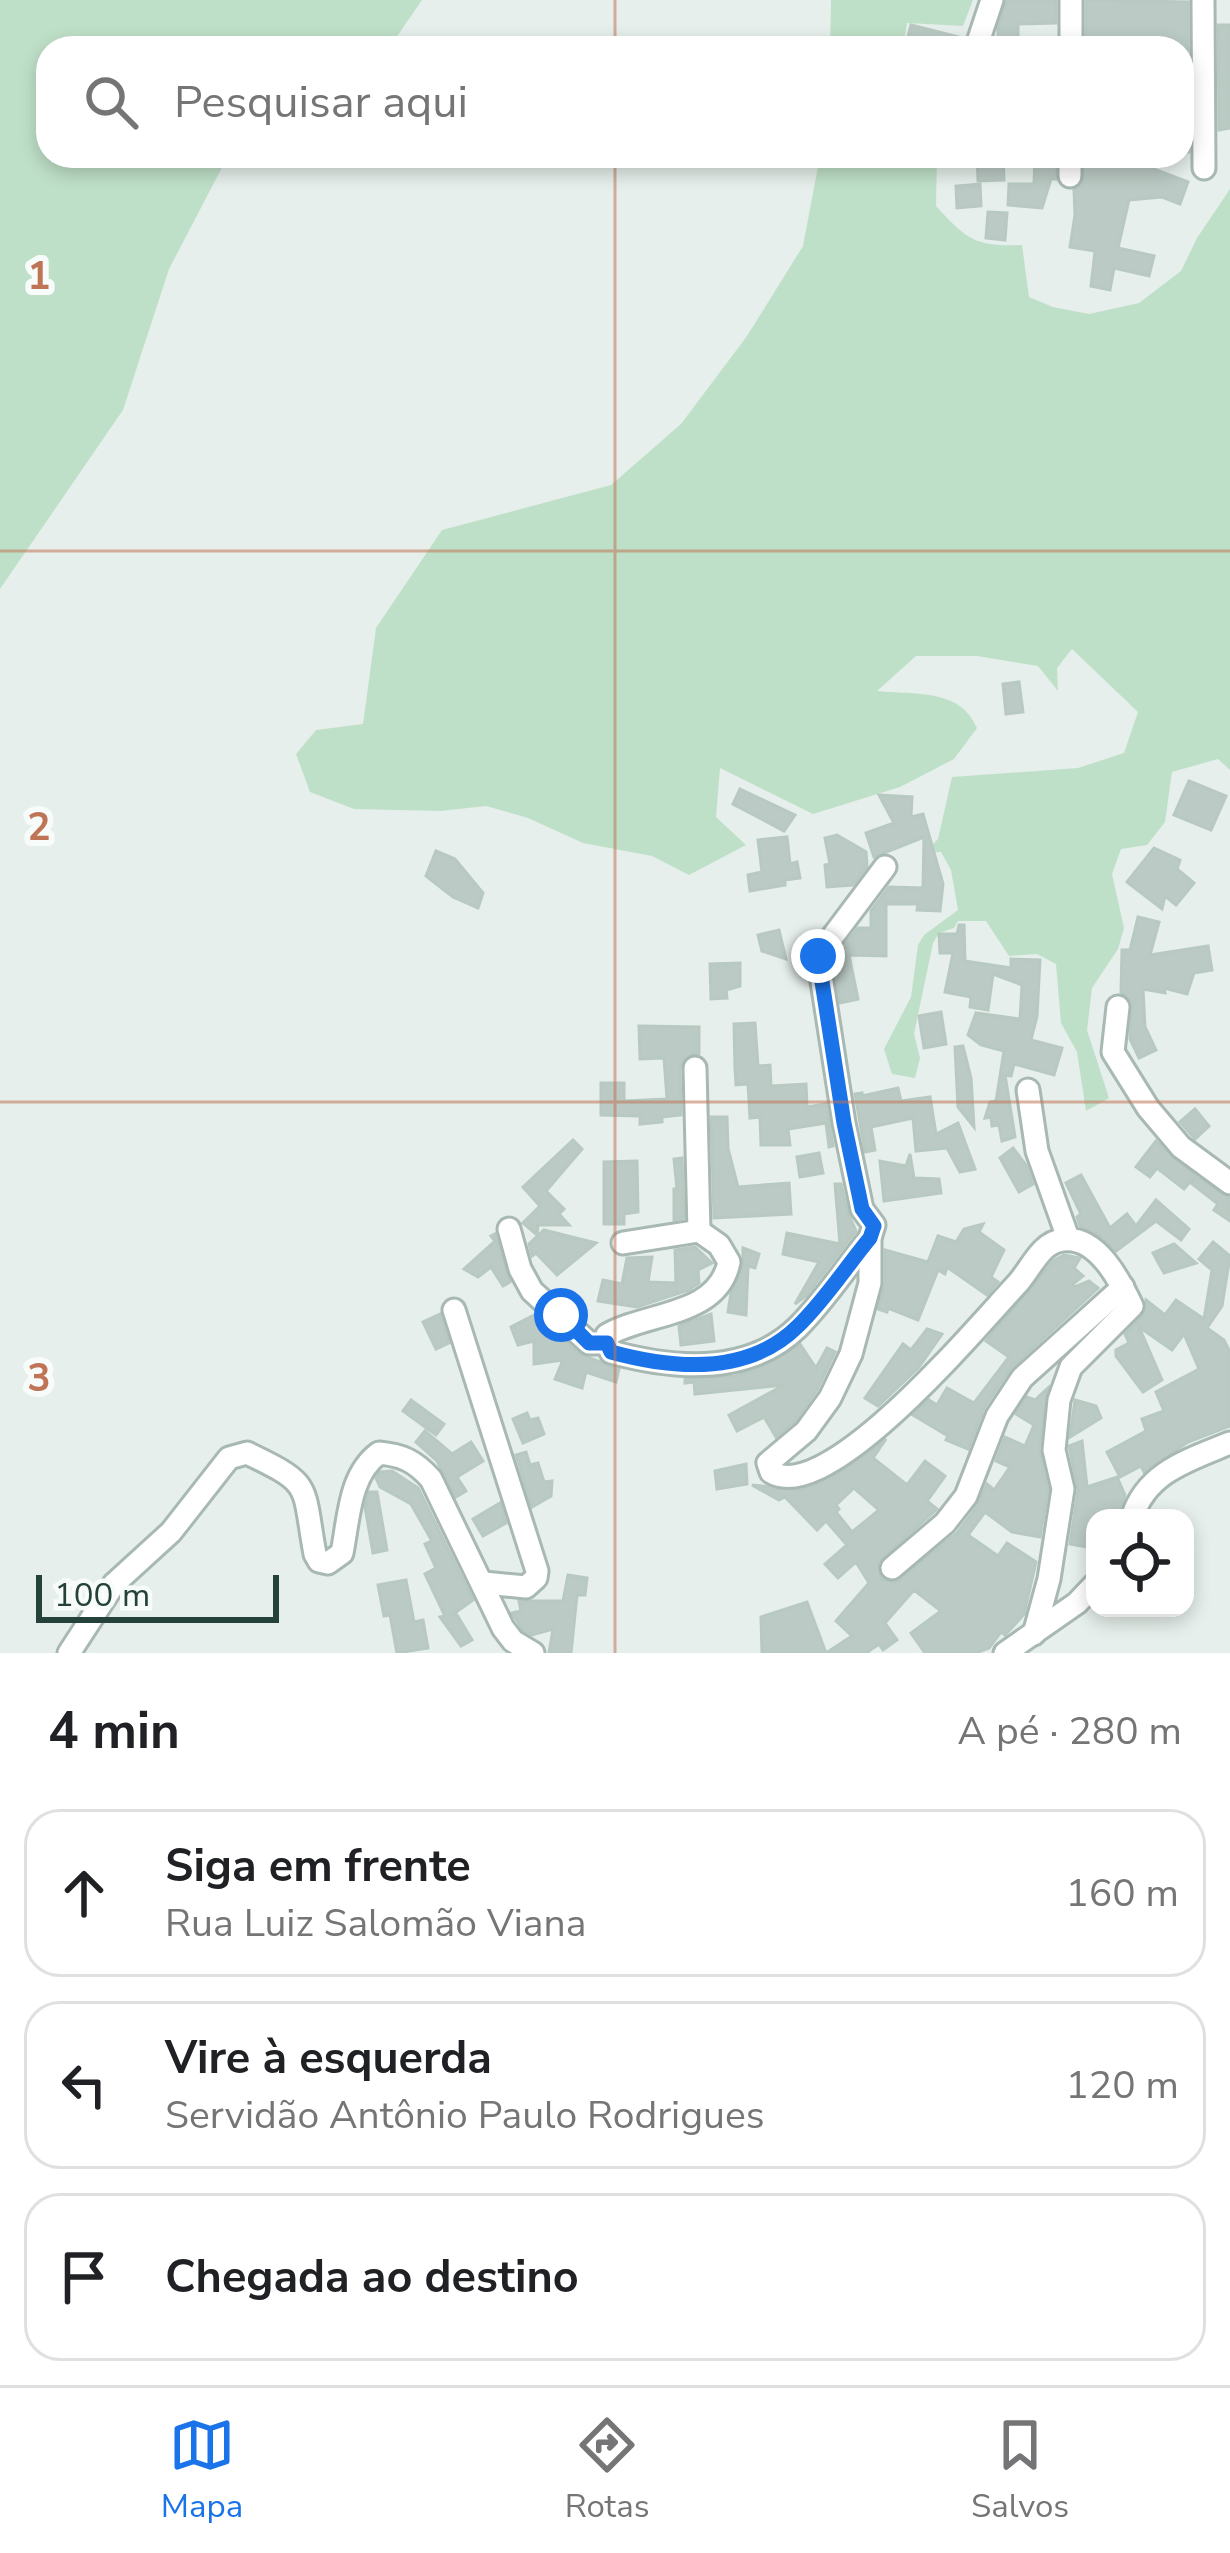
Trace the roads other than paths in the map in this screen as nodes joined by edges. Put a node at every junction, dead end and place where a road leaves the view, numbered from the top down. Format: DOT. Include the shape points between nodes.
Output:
graph roads {
  1 [pos="992,0"];
  2 [pos="1071,0"];
  3 [pos="1203,0"];
  4 [pos="980,36"];
  5 [pos="1071,36"];
  6 [pos="1204,168"];
  7 [pos="884,867"];
  8 [pos="1118,1007"];
  9 [pos="695,1068"];
  10 [pos="1028,1090"];
  11 [pos="1230,1183"];
  12 [pos="509,1229"];
  13 [pos="699,1231"];
  14 [pos="870,1238"];
  15 [pos="1068,1238"];
  16 [pos="622,1243"];
  17 [pos="1123,1287"];
  18 [pos="454,1310"];
  19 [pos="607,1343"];
  20 [pos="1230,1444"];
  21 [pos="1135,1509"];
  22 [pos="892,1568"];
  23 [pos="484,1583"];
  24 [pos="1086,1593"];
  25 [pos="1034,1634"];
  26 [pos="69,1653"];
  27 [pos="533,1653"];
  28 [pos="1006,1653"];
  1 -- 4 [label="street"];
  2 -- 5 [label="street"];
  3 -- 6 [label="street"];
  7 -- 14 [label="street" via="818,956 844,1123 862,1209 874,1226"];
  8 -- 11 [label="street" via="1113,1052 1148,1108 1181,1147"];
  9 -- 13 [label="street"];
  10 -- 15 [label="street" via="1036,1151"];
  12 -- 19 [label="street" via="532,1291 589,1343"];
  13 -- 16 [label="street"];
  13 -- 19 [label="street" via="729,1262 720,1286 615,1330"];
  14 -- 15 [label="street" via="871,1283 851,1354 806,1431 768,1463 781,1478 835,1463 868,1439 1048,1244"];
  14 -- 19 [label="street" via="799,1326 750,1357 677,1365 611,1352"];
  15 -- 17 [label="street" via="1109,1264"];
  17 -- 22 [label="street" via="1022,1378 997,1416 966,1496"];
  17 -- 25 [label="street" via="1132,1306 1071,1367 1059,1400 1054,1450 1063,1489"];
  18 -- 23 [label="street" via="537,1570 526,1587"];
  20 -- 21 [label="street" via="1157,1477"];
  23 -- 26 [label="street" via="442,1496 416,1462 379,1453 365,1463 338,1559 319,1561 296,1477 247,1453 229,1458 171,1532 114,1584"];
  23 -- 27 [label="street" via="503,1628"];
  24 -- 25 [label="street"];
  25 -- 28 [label="street"];
}
